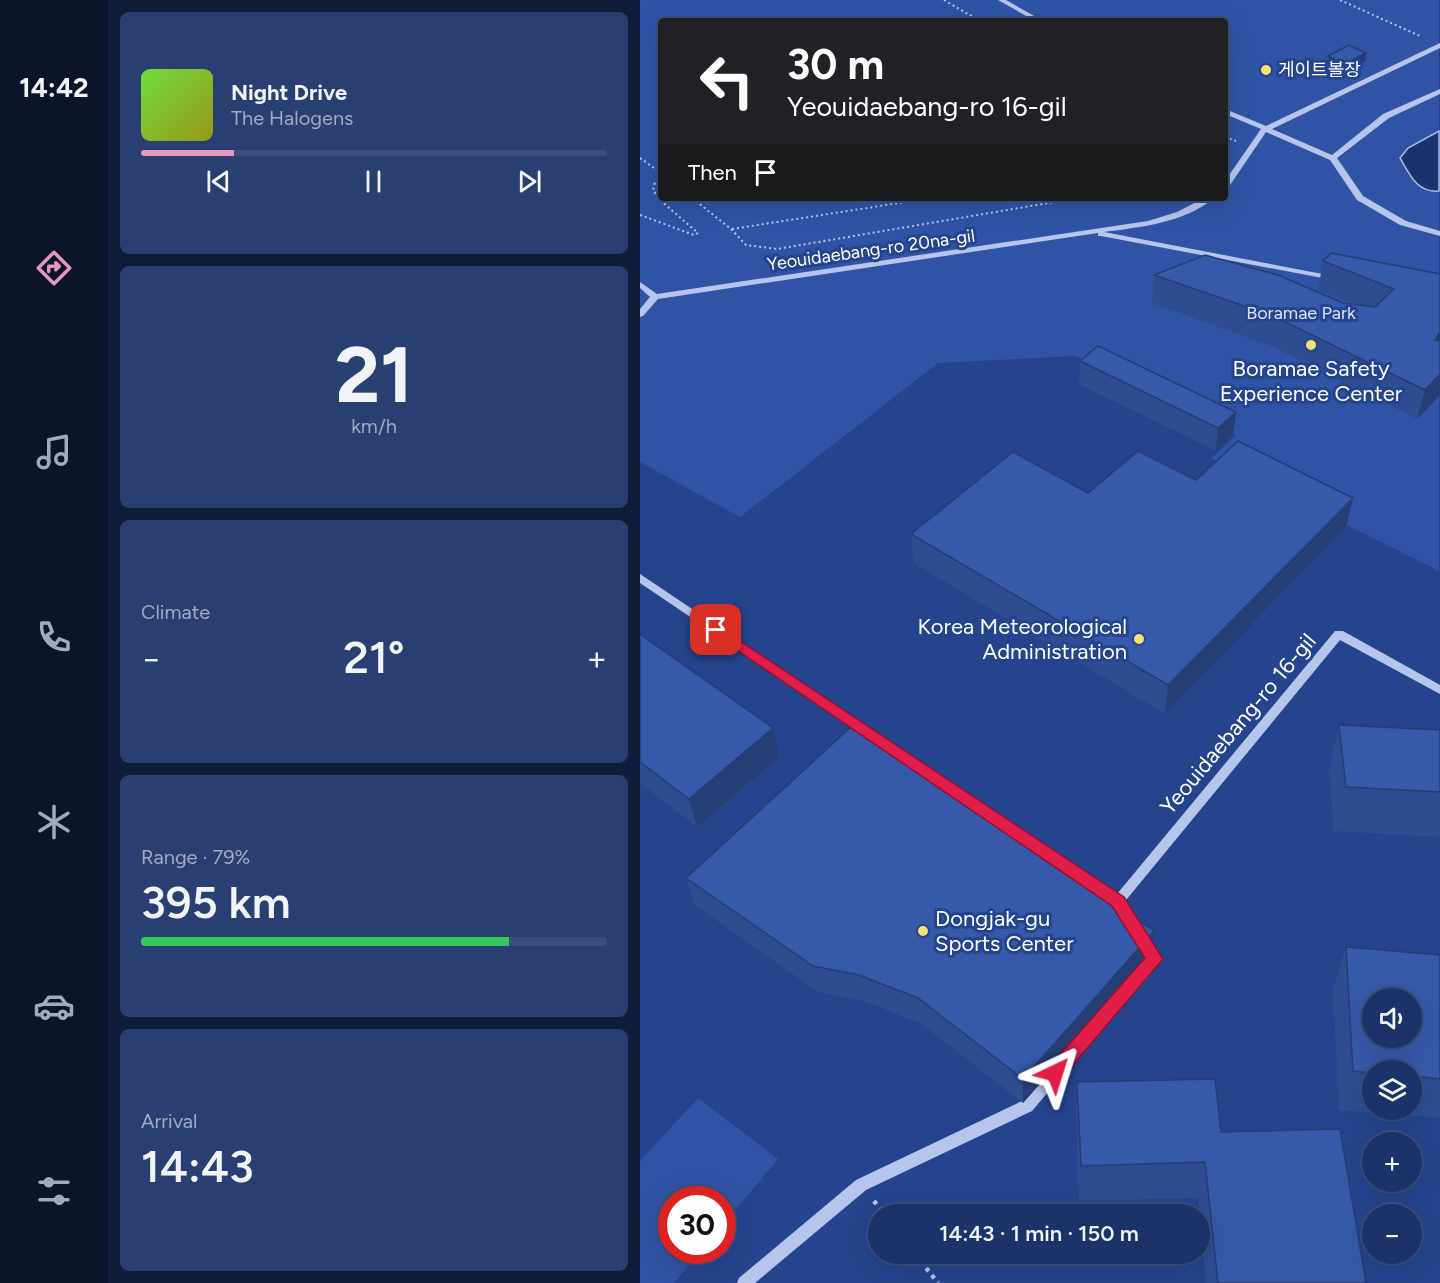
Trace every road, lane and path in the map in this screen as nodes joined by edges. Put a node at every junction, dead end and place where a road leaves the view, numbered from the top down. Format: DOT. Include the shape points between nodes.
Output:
graph roads {
  1 [pos="943,0"];
  2 [pos="1001,0"];
  3 [pos="1340,0"];
  4 [pos="975,18"];
  5 [pos="1034,18"];
  6 [pos="1430,40"];
  7 [pos="1440,45"];
  8 [pos="1440,91"];
  9 [pos="1228,112"];
  10 [pos="1264,130"];
  11 [pos="640,158"];
  12 [pos="1333,158"];
  13 [pos="658,171"];
  14 [pos="658,180"];
  15 [pos="1228,182"];
  16 [pos="658,197"];
  17 [pos="661,201"];
  18 [pos="696,201"];
  19 [pos="912,201"];
  20 [pos="1060,201"];
  21 [pos="1204,201"];
  22 [pos="640,215"];
  23 [pos="732,229"];
  24 [pos="1091,232"];
  25 [pos="1440,234"];
  26 [pos="1347,280"];
  27 [pos="640,284"];
  28 [pos="655,297"];
  29 [pos="640,314"];
  30 [pos="640,578"];
  31 [pos="1440,690"];
  32 [pos="1136,930"];
  33 [pos="923,1264"];
  34 [pos="744,1283"];
  35 [pos="938,1283"];
  1 -- 4 [label="path"];
  2 -- 5 [label="street"];
  3 -- 6 [label="path"];
  7 -- 10 [label="street"];
  8 -- 12 [label="street" via="1386,116"];
  9 -- 10 [label="street"];
  10 -- 12 [label="street"];
  10 -- 15 [label="street"];
  11 -- 13 [label="path"];
  12 -- 25 [label="street" via="1360,198 1403,223"];
  14 -- 16 [label="path" via="653,190"];
  17 -- 22 [label="path" via="698,232 694,235"];
  18 -- 23 [label="path"];
  19 -- 23 [label="path"];
  20 -- 23 [label="path" via="777,249 746,245"];
  21 -- 24 [label="street, Yeouidaebang-ro 20na-gil" via="1180,214 1149,223"];
  24 -- 26 [label="street, Yeouidaebang-ro 20na-gil"];
  24 -- 28 [label="street, Yeouidaebang-ro 20na-gil"];
  27 -- 28 [label="street"];
  28 -- 29 [label="street"];
  30 -- 31 [label="street, Yeouidaebang-ro 16-gil" via="1121,906 1339,634"];
  32 -- 34 [label="street" via="1154,959 1027,1106 861,1185"];
  33 -- 35 [label="path"];
}
